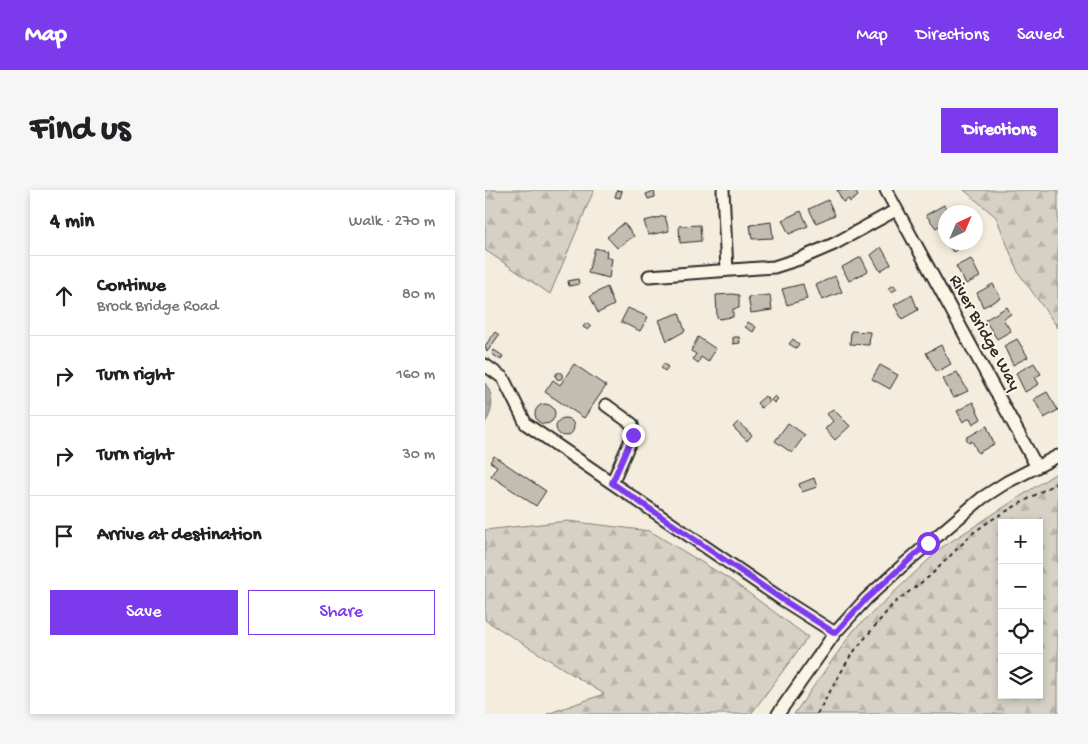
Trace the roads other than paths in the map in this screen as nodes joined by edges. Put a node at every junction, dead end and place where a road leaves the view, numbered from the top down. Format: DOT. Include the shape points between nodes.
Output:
graph roads {
  1 [pos="723,190"];
  2 [pos="886,190"];
  3 [pos="896,210"];
  4 [pos="727,270"];
  5 [pos="649,276"];
  6 [pos="485,365"];
  7 [pos="606,405"];
  8 [pos="1058,456"];
  9 [pos="1037,467"];
  10 [pos="612,483"];
  11 [pos="835,633"];
  12 [pos="778,714"];
  1 -- 4 [label="street"];
  2 -- 3 [label="street, River Bridge Way"];
  3 -- 4 [label="street" via="799,259 774,267"];
  3 -- 9 [label="street, River Bridge Way"];
  4 -- 5 [label="street"];
  6 -- 10 [label="street" via="503,378 526,424"];
  7 -- 10 [label="street" via="632,424 633,435"];
  8 -- 9 [label="street"];
  9 -- 11 [label="street" via="1007,482 952,522 866,599"];
  10 -- 11 [label="street"];
  11 -- 12 [label="street"];
}
